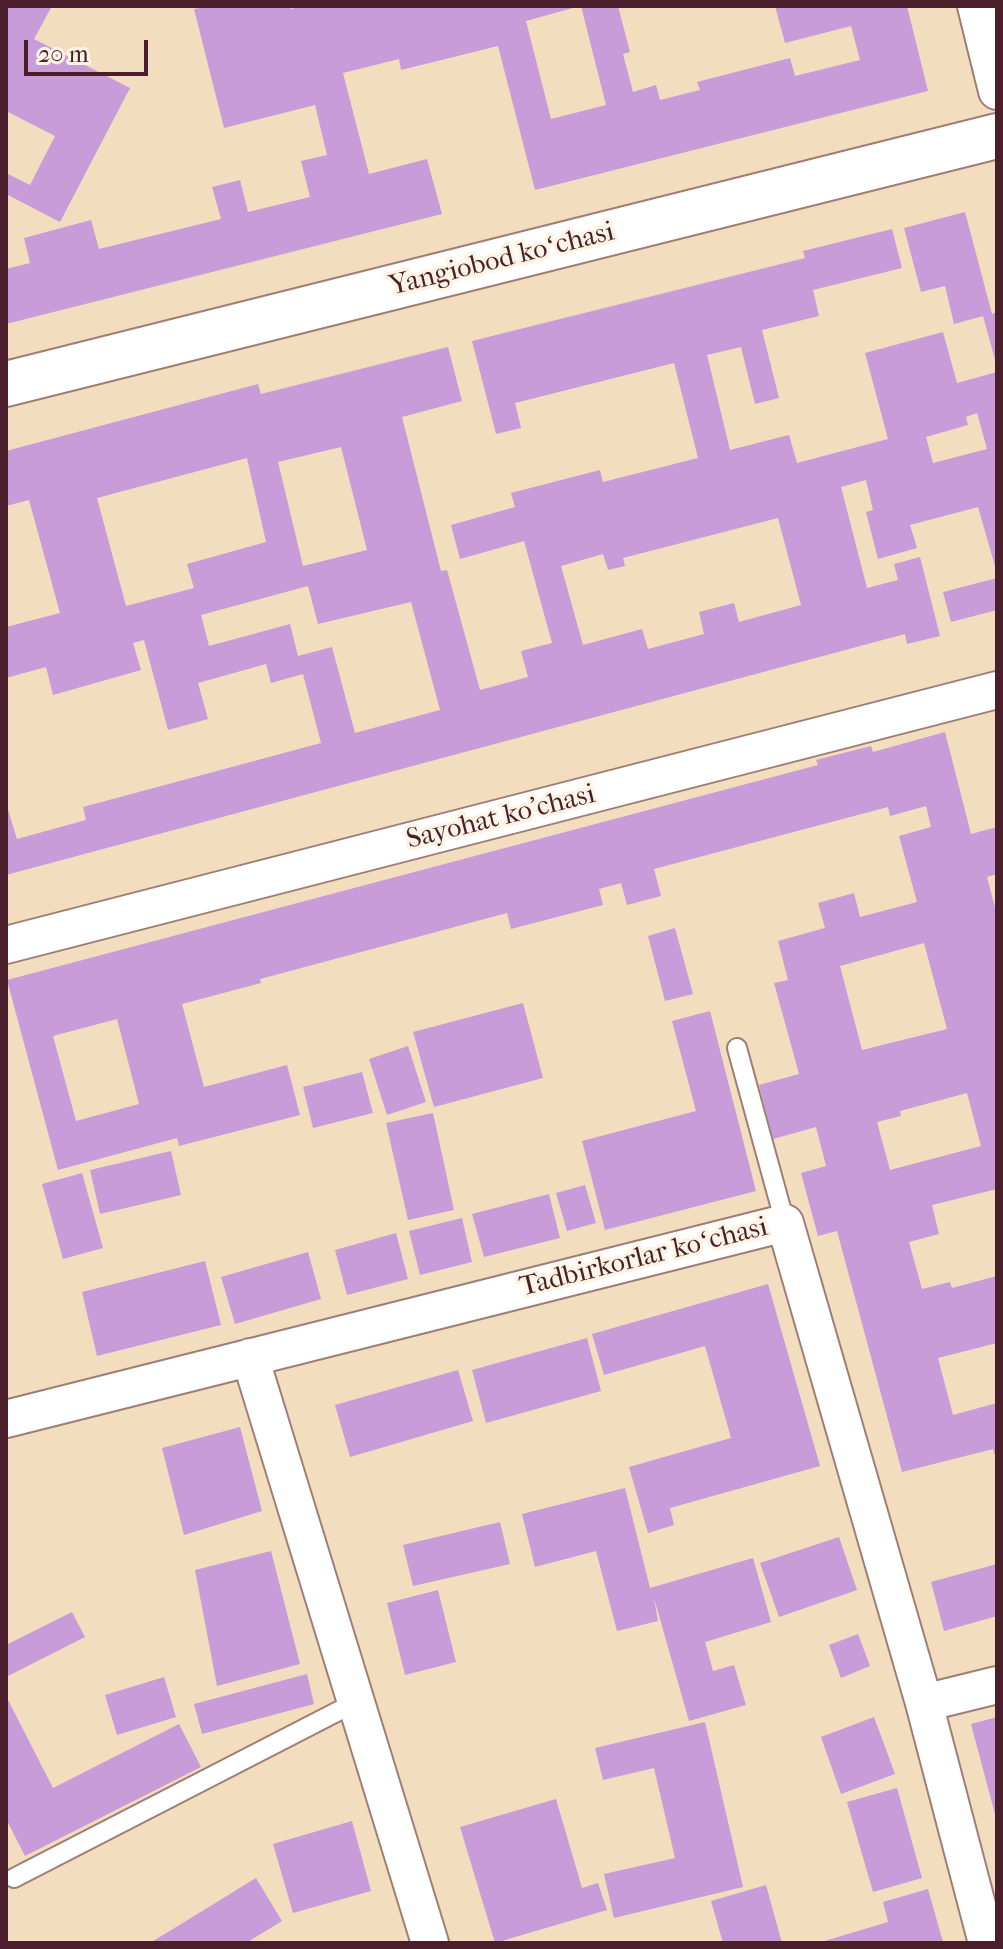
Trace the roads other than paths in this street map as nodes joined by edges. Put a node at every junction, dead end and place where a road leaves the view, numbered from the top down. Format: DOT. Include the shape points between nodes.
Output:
graph roads {
  1 [pos="976,6"];
  2 [pos="997,91"];
  3 [pos="997,136"];
  4 [pos="6,384"];
  5 [pos="997,690"];
  6 [pos="6,945"];
  7 [pos="737,1048"];
  8 [pos="785,1223"];
  9 [pos="250,1357"];
  10 [pos="6,1419"];
  11 [pos="997,1685"];
  12 [pos="356,1702"];
  13 [pos="924,1703"];
  14 [pos="14,1878"];
  15 [pos="430,1943"];
  16 [pos="987,1943"];
  1 -- 2 [label="street"];
  3 -- 4 [label="street, Yangiobod koʻchasi"];
  5 -- 6 [label="street, Sayohat ko'chasi"];
  7 -- 8 [label="lane"];
  8 -- 9 [label="street, Tadbirkorlar koʻchasi"];
  8 -- 13 [label="street, Tadbirkorlar koʻchasi"];
  9 -- 10 [label="street, Tadbirkorlar koʻchasi"];
  9 -- 12 [label="street"];
  11 -- 13 [label="street"];
  12 -- 14 [label="lane"];
  12 -- 15 [label="street"];
  13 -- 16 [label="street, Tadbirkorlar koʻchasi"];
}
